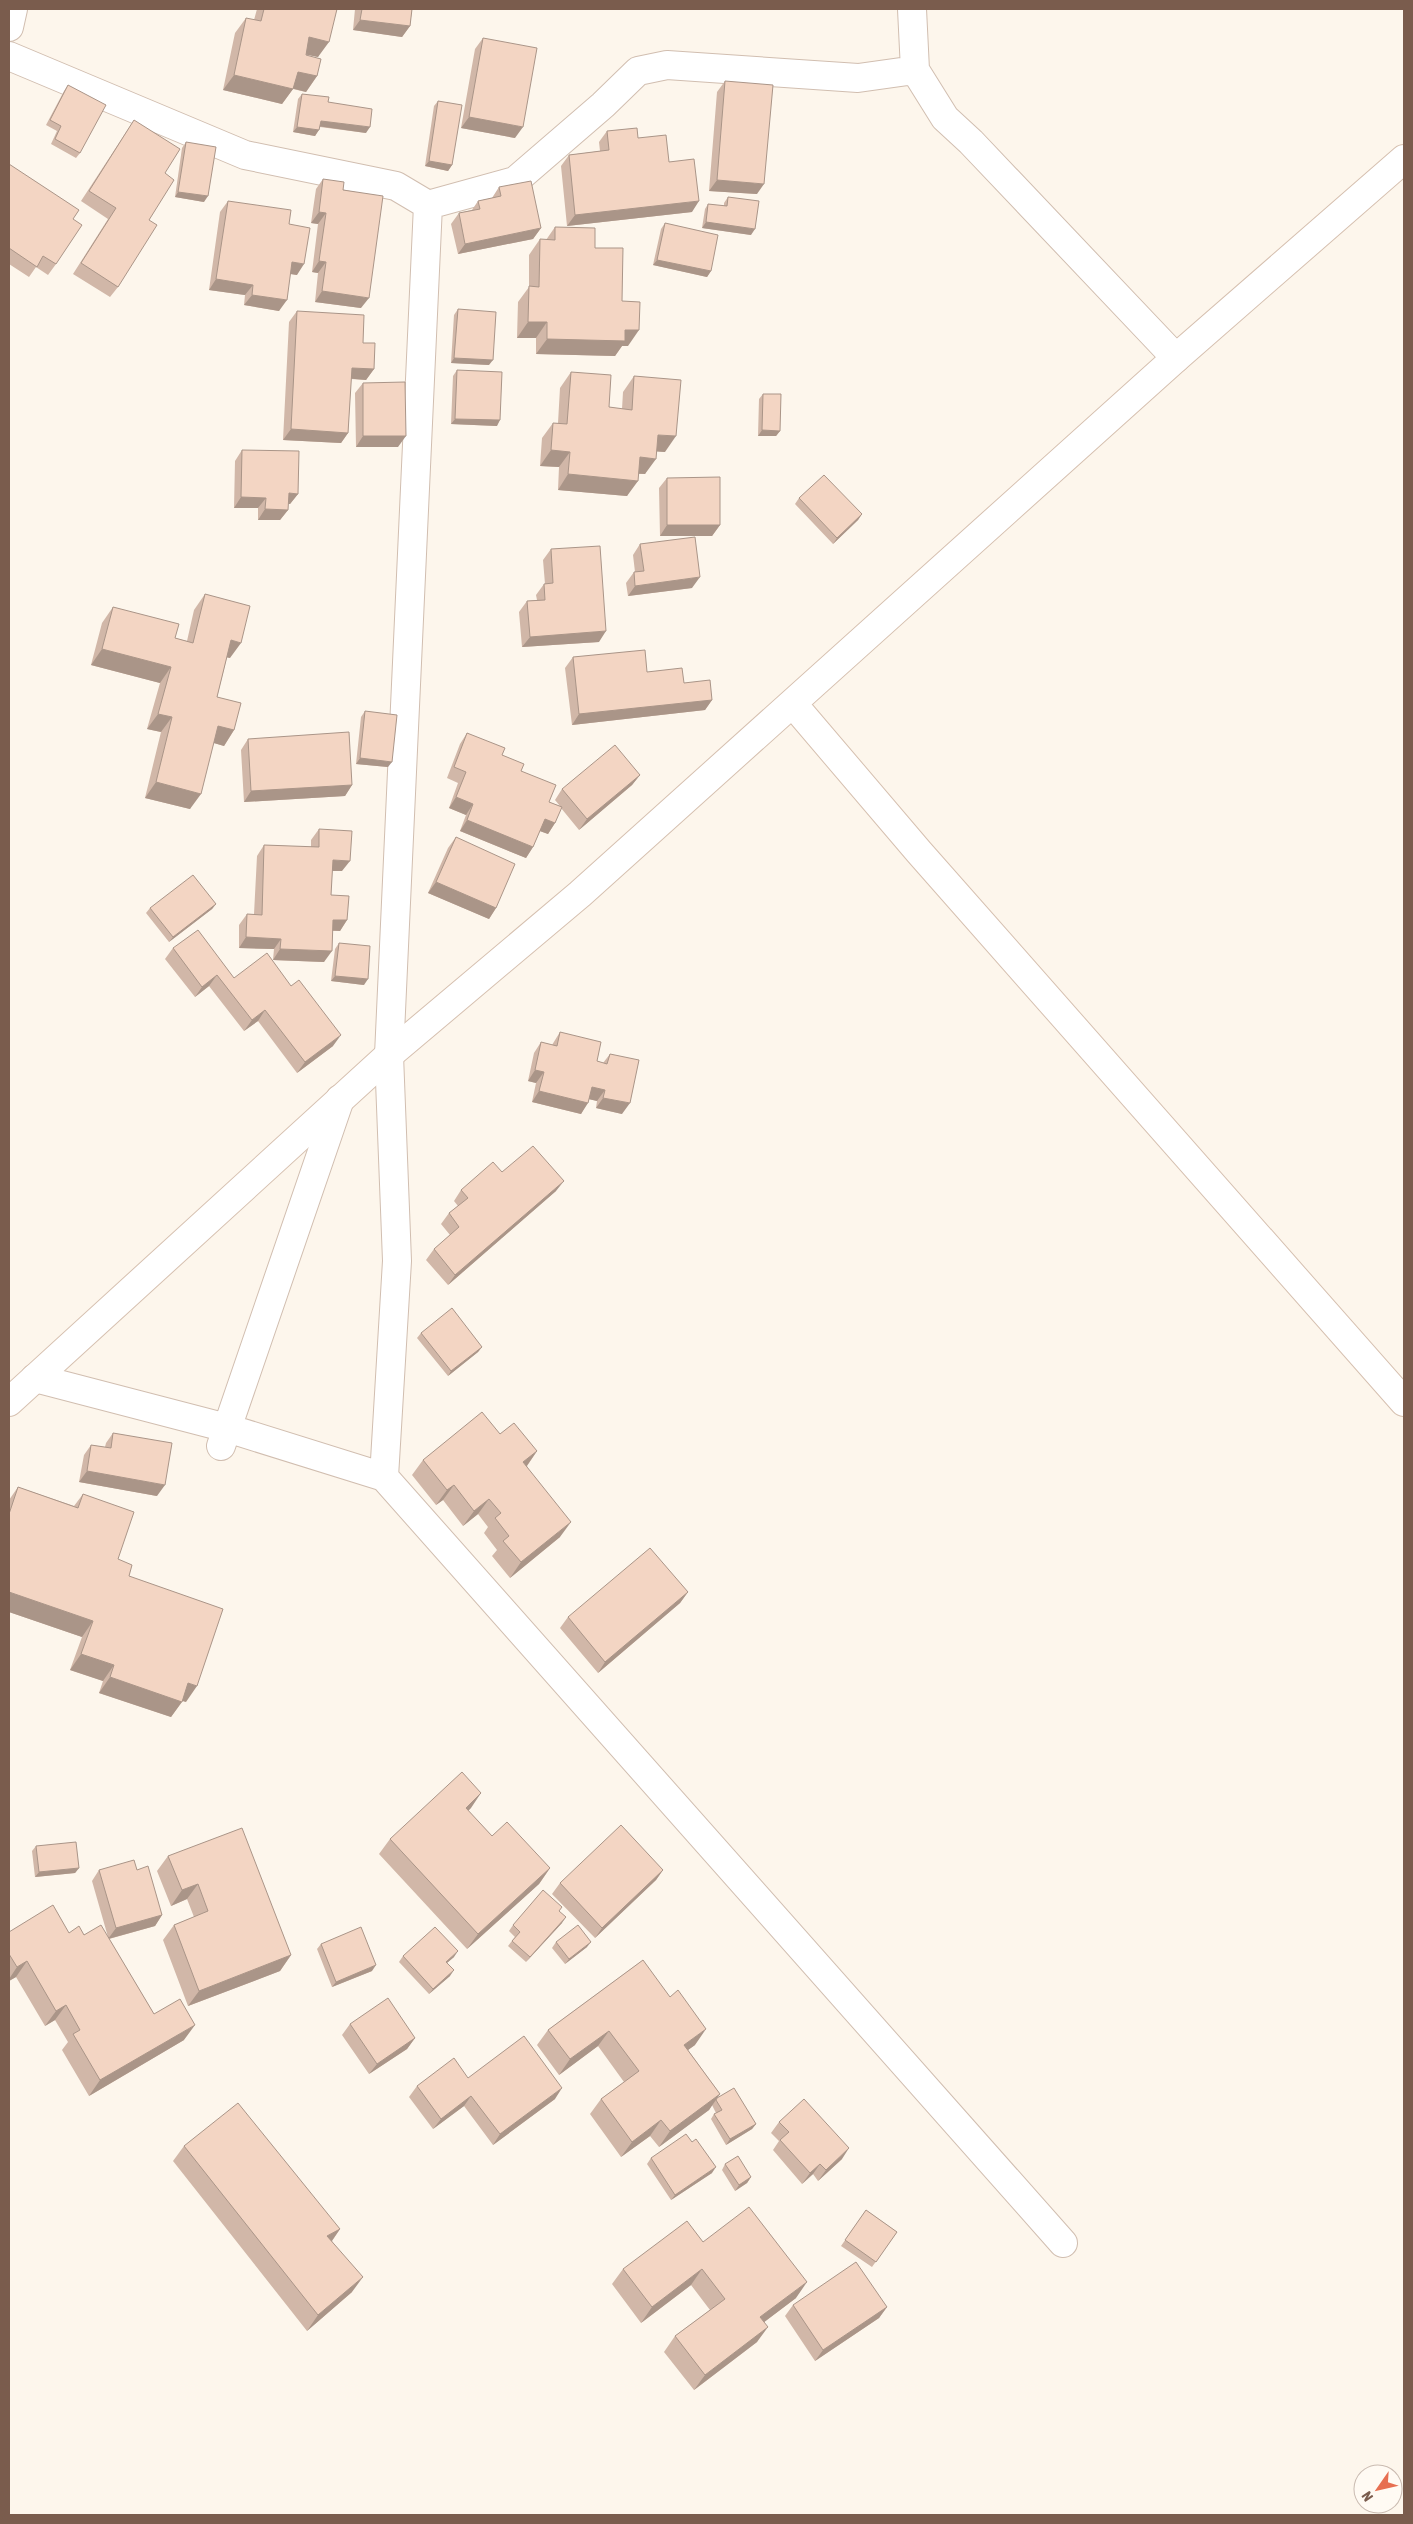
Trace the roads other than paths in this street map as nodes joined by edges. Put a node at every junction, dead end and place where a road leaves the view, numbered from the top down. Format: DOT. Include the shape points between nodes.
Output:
graph roads {
  1 [pos="14,9"];
  2 [pos="912,9"];
  3 [pos="9,27"];
  4 [pos="9,56"];
  5 [pos="916,70"];
  6 [pos="1404,159"];
  7 [pos="428,205"];
  8 [pos="1176,358"];
  9 [pos="793,704"];
  10 [pos="389,1055"];
  11 [pos="340,1100"];
  12 [pos="35,1378"];
  13 [pos="9,1402"];
  14 [pos="1404,1402"];
  15 [pos="224,1437"];
  16 [pos="384,1477"];
  17 [pos="1063,2243"];
  1 -- 3 [label="street"];
  2 -- 5 [label="street"];
  4 -- 7 [label="street" via="245,155 396,186"];
  5 -- 7 [label="street" via="858,78 667,65 638,71 515,181"];
  5 -- 8 [label="street" via="945,118"];
  6 -- 8 [label="street"];
  7 -- 10 [label="street"];
  8 -- 9 [label="street"];
  9 -- 10 [label="street" via="580,894"];
  9 -- 14 [label="street" via="919,852"];
  10 -- 11 [label="street"];
  10 -- 16 [label="street" via="397,1261"];
  11 -- 12 [label="street"];
  11 -- 15 [label="street"];
  12 -- 13 [label="street"];
  12 -- 15 [label="street"];
  15 -- 16 [label="street"];
  16 -- 17 [label="street"];
}
